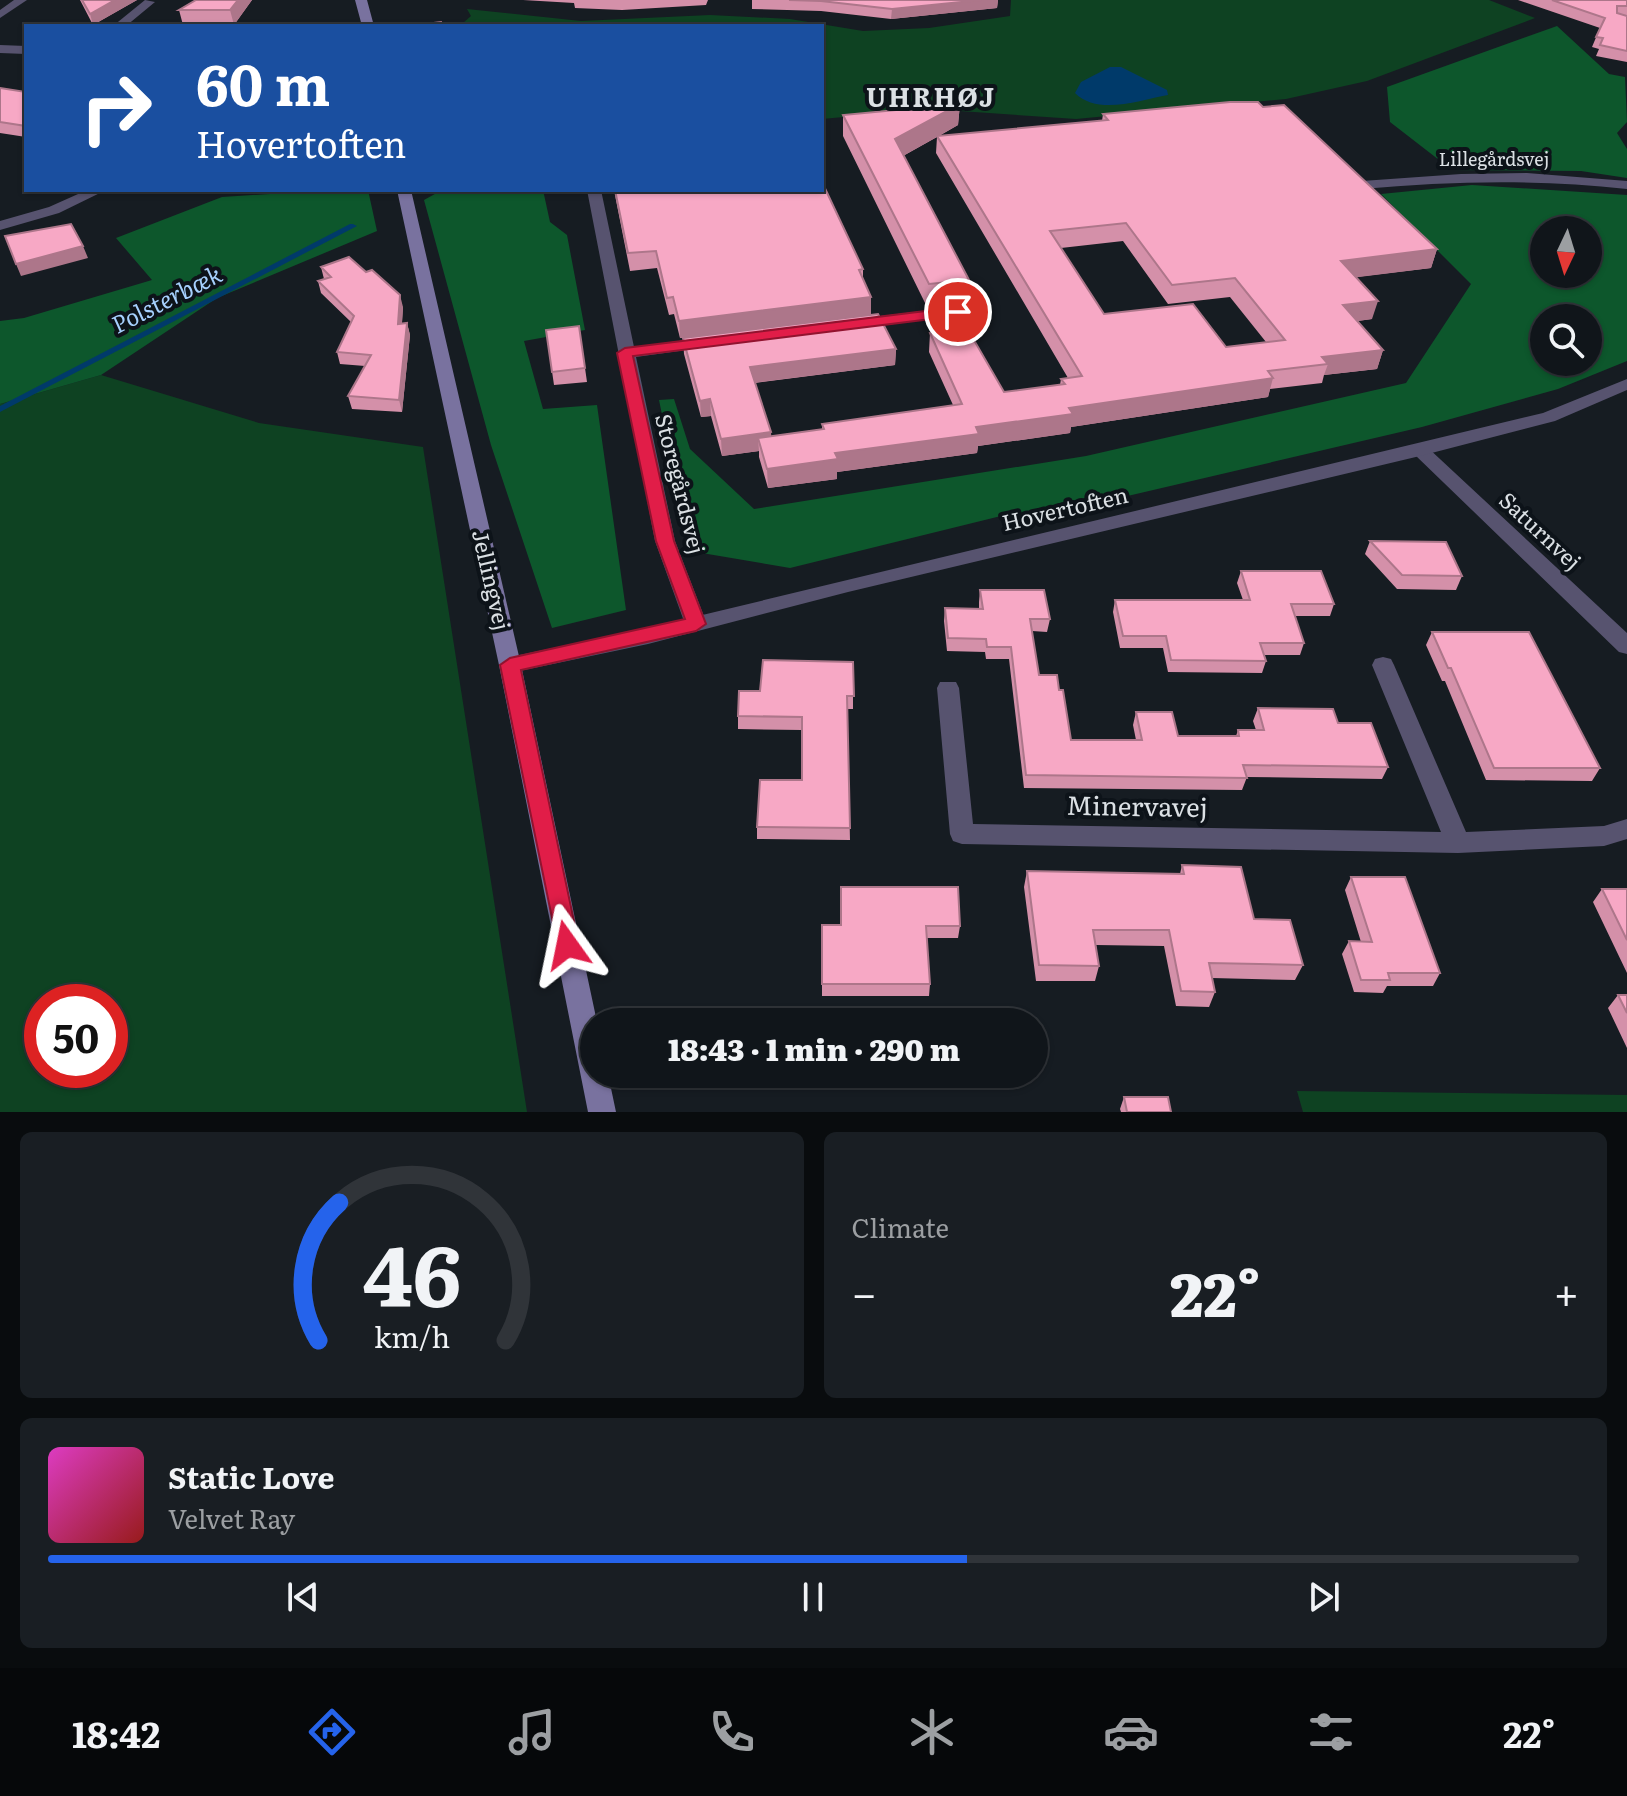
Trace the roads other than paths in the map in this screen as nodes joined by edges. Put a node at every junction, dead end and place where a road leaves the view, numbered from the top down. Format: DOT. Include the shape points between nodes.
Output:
graph roads {
  1 [pos="21,0"];
  2 [pos="361,0"];
  3 [pos="149,2"];
  4 [pos="0,15"];
  5 [pos="122,24"];
  6 [pos="367,24"];
  7 [pos="1,49"];
  8 [pos="24,50"];
  9 [pos="1346,170"];
  10 [pos="1362,185"];
  11 [pos="1627,185"];
  12 [pos="94,192"];
  13 [pos="404,192"];
  14 [pos="594,192"];
  15 [pos="1381,204"];
  16 [pos="0,226"];
  17 [pos="982,309"];
  18 [pos="838,326"];
  19 [pos="724,340"];
  20 [pos="625,353"];
  21 [pos="1627,384"];
  22 [pos="1420,450"];
  23 [pos="696,624"];
  24 [pos="1627,646"];
  25 [pos="510,665"];
  26 [pos="1383,665"];
  27 [pos="948,688"];
  28 [pos="1627,829"];
  29 [pos="1458,843"];
  30 [pos="602,1112"];
  1 -- 4 [label="street"];
  2 -- 6 [label="main road"];
  3 -- 5 [label="street"];
  7 -- 8 [label="street"];
  9 -- 10 [label="street"];
  10 -- 11 [label="street, Lillegårdsvej" via="1507,175"];
  10 -- 15 [label="street"];
  12 -- 16 [label="street"];
  13 -- 25 [label="main road, Jellingvej"];
  14 -- 20 [label="street, Storegårdsvej"];
  17 -- 18 [label="street"];
  19 -- 20 [label="street"];
  20 -- 23 [label="street, Storegårdsvej" via="665,541"];
  21 -- 22 [label="street, Hovertoften" via="1549,417"];
  22 -- 23 [label="street, Hovertoften"];
  22 -- 24 [label="street, Saturnvej"];
  23 -- 25 [label="street, Hovertoften"];
  25 -- 30 [label="main road, Jellingvej"];
  26 -- 29 [label="street"];
  27 -- 29 [label="street, Minervavej" via="962,834"];
  28 -- 29 [label="street, Minervavej" via="1604,836"];
}
